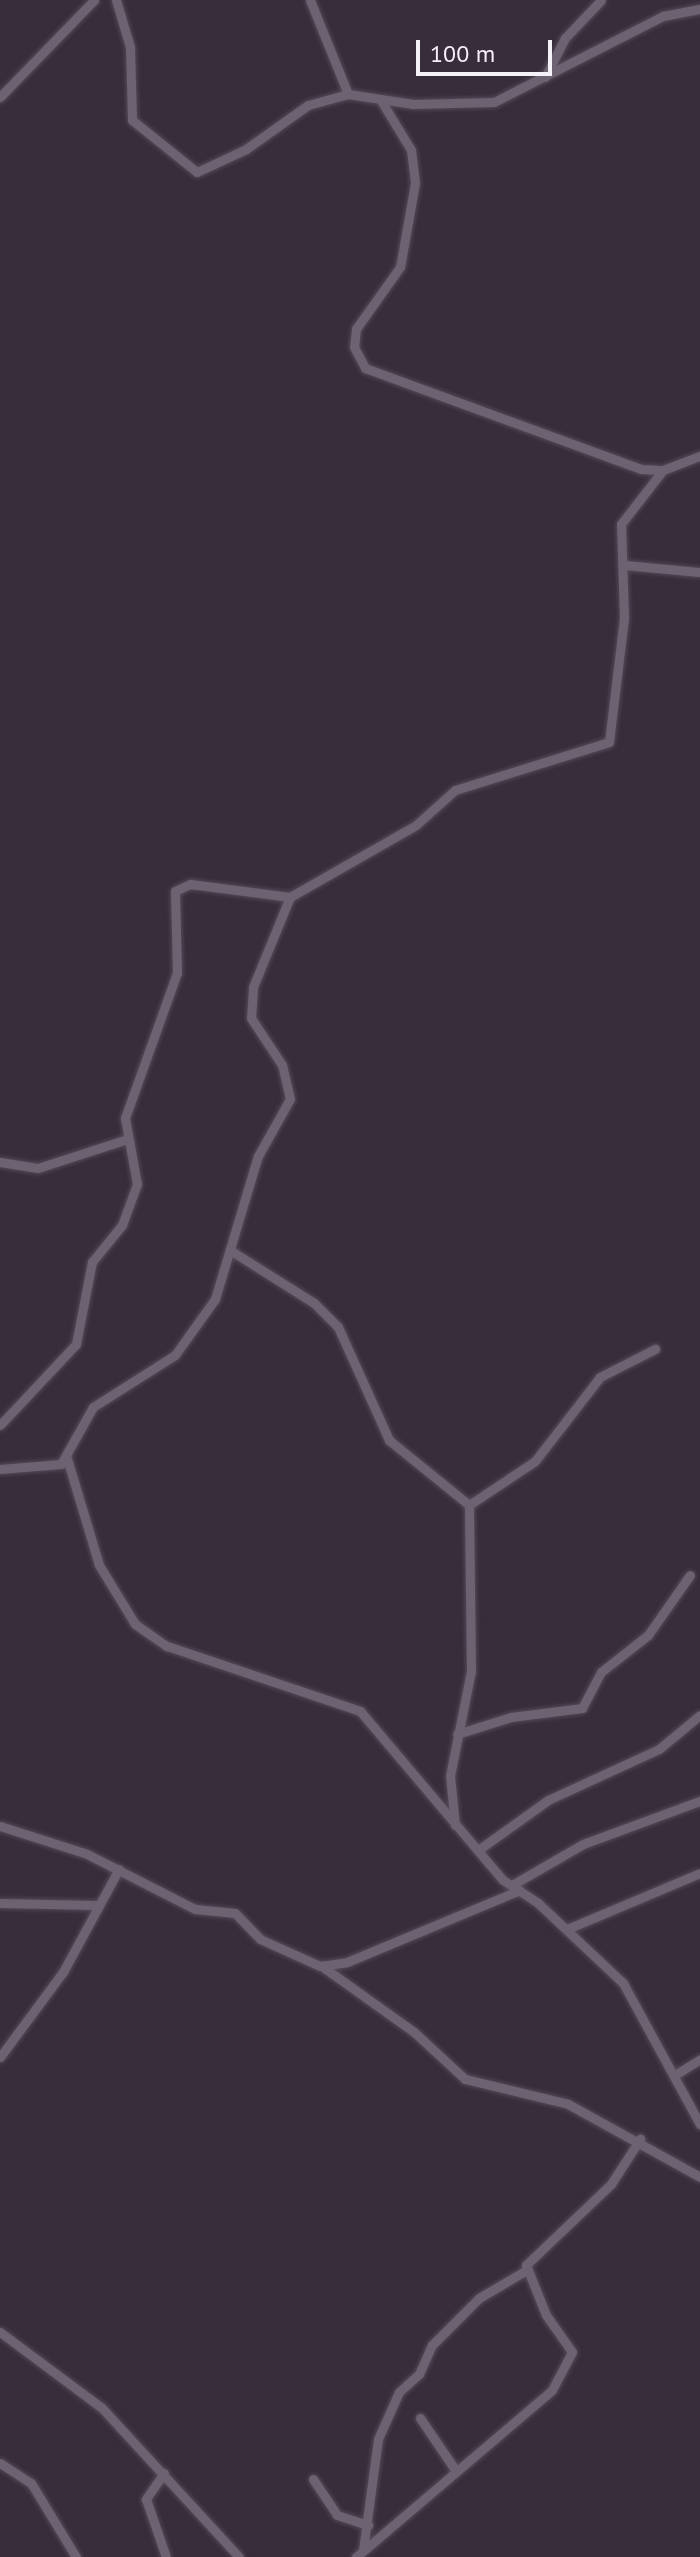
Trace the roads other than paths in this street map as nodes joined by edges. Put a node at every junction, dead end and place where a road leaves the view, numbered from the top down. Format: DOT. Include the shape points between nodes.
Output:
graph roads {
  1 [pos="94,0"];
  2 [pos="116,0"];
  3 [pos="310,0"];
  4 [pos="601,0"];
  5 [pos="700,9"];
  6 [pos="545,78"];
  7 [pos="348,94"];
  8 [pos="0,97"];
  9 [pos="380,99"];
  10 [pos="700,456"];
  11 [pos="663,470"];
  12 [pos="624,565"];
  13 [pos="700,572"];
  14 [pos="290,897"];
  15 [pos="127,1139"];
  16 [pos="0,1162"];
  17 [pos="233,1252"];
  18 [pos="655,1349"];
  19 [pos="0,1425"];
  20 [pos="66,1455"];
  21 [pos="0,1469"];
  22 [pos="469,1505"];
  23 [pos="690,1575"];
  24 [pos="700,1715"];
  25 [pos="457,1734"];
  26 [pos="700,1801"];
  27 [pos="455,1825"];
  28 [pos="0,1826"];
  29 [pos="481,1848"];
  30 [pos="119,1869"];
  31 [pos="700,1873"];
  32 [pos="516,1887"];
  33 [pos="0,1903"];
  34 [pos="95,1905"];
  35 [pos="567,1929"];
  36 [pos="320,1966"];
  37 [pos="0,2057"];
  38 [pos="700,2059"];
  39 [pos="678,2073"];
  40 [pos="700,2124"];
  41 [pos="640,2139"];
  42 [pos="700,2177"];
  43 [pos="525,2271"];
  44 [pos="0,2332"];
  45 [pos="420,2418"];
  46 [pos="0,2463"];
  47 [pos="454,2468"];
  48 [pos="164,2473"];
  49 [pos="313,2479"];
  50 [pos="368,2525"];
  51 [pos="360,2554"];
  52 [pos="76,2557"];
  53 [pos="166,2557"];
  54 [pos="239,2557"];
  1 -- 8 [label="street"];
  2 -- 7 [label="street" via="130,47 132,120 188,171 246,149 294,111"];
  3 -- 7 [label="street"];
  4 -- 6 [label="street" via="565,38"];
  5 -- 6 [label="street" via="663,16"];
  6 -- 9 [label="street" via="514,97 483,104"];
  7 -- 9 [label="street"];
  9 -- 11 [label="street" via="411,150 415,183 400,267 356,329 354,347 365,368 599,457"];
  10 -- 11 [label="street"];
  11 -- 12 [label="street" via="621,524"];
  12 -- 13 [label="street"];
  12 -- 14 [label="street" via="609,742 455,790 416,825"];
  14 -- 15 [label="street" via="190,884 175,891 177,973 136,1073"];
  14 -- 17 [label="street" via="253,987 251,1018 282,1065 290,1099 258,1156"];
  15 -- 16 [label="street" via="38,1168"];
  15 -- 19 [label="street" via="137,1184 122,1225 92,1262 76,1344"];
  17 -- 20 [label="street" via="188,1343 93,1407"];
  17 -- 22 [label="street" via="314,1303 338,1327 389,1440"];
  18 -- 22 [label="street" via="600,1377 535,1461"];
  20 -- 21 [label="street" via="50,1470"];
  20 -- 27 [label="street" via="99,1565 135,1624 167,1646 347,1701"];
  22 -- 25 [label="street" via="471,1671"];
  23 -- 25 [label="street" via="648,1635 601,1672 582,1708 511,1717"];
  24 -- 29 [label="street" via="659,1749 548,1800"];
  25 -- 27 [label="street" via="450,1776"];
  26 -- 32 [label="street" via="583,1844"];
  27 -- 29 [label="street"];
  28 -- 30 [label="street"];
  29 -- 32 [label="street"];
  30 -- 34 [label="street"];
  30 -- 36 [label="street" via="195,1909 235,1913 260,1939"];
  31 -- 35 [label="street"];
  32 -- 35 [label="street"];
  32 -- 36 [label="street" via="390,1945"];
  33 -- 34 [label="street"];
  34 -- 37 [label="street" via="67,1965"];
  35 -- 39 [label="street" via="623,1983"];
  36 -- 41 [label="street" via="414,2032 465,2079 568,2104"];
  38 -- 39 [label="street"];
  39 -- 40 [label="street"];
  41 -- 42 [label="street"];
  41 -- 43 [label="street" via="611,2184 537,2249"];
  43 -- 47 [label="street" via="571,2357 531,2412"];
  43 -- 50 [label="street" via="479,2298 432,2345 419,2374 399,2392 378,2439"];
  44 -- 48 [label="street" via="85,2393"];
  45 -- 47 [label="street"];
  46 -- 52 [label="street" via="31,2483"];
  47 -- 51 [label="street"];
  48 -- 53 [label="street" via="146,2499"];
  48 -- 54 [label="street"];
  49 -- 50 [label="street" via="337,2515"];
  50 -- 51 [label="street"];
}
